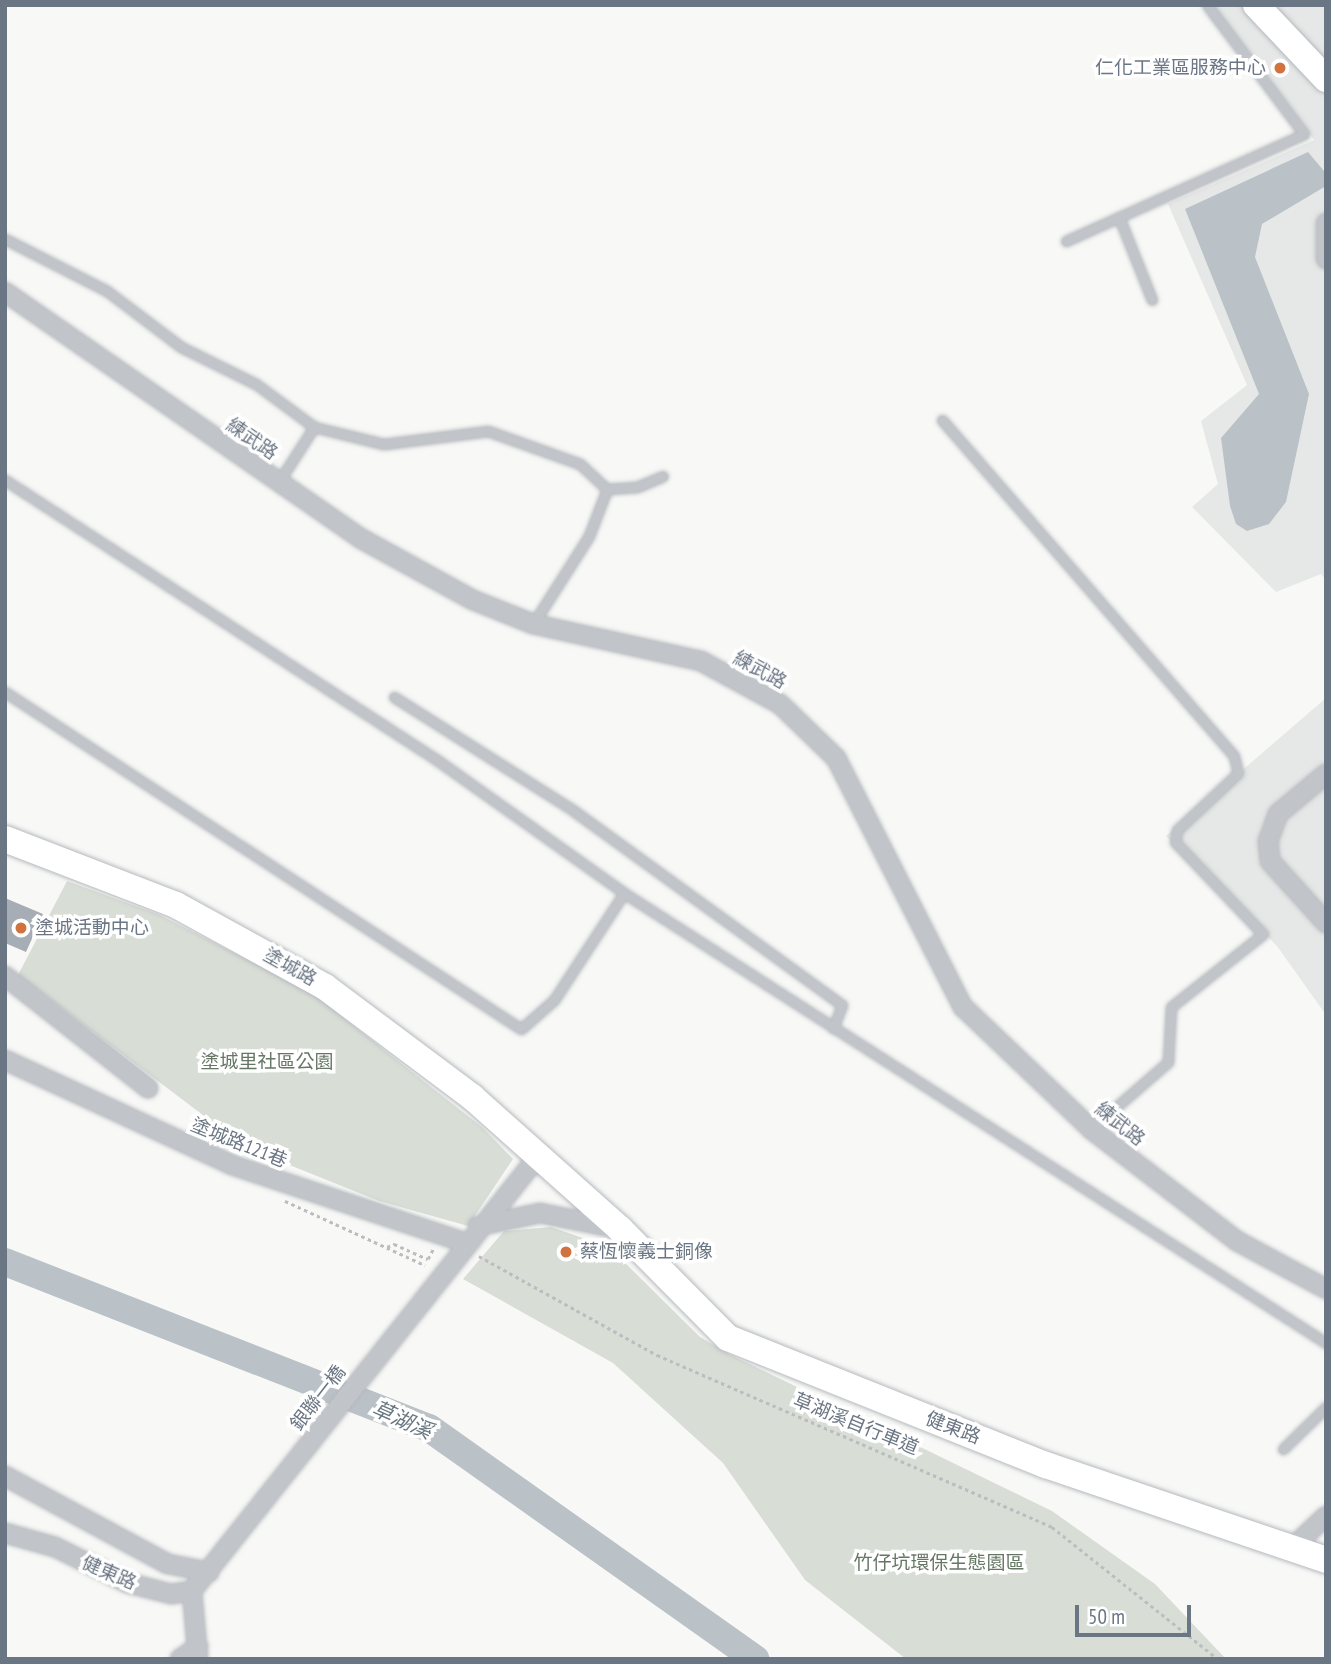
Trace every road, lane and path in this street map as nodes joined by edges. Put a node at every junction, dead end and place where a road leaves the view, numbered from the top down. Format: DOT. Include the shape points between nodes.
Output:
graph roads {
  1 [pos="1207,5"];
  2 [pos="1256,5"];
  3 [pos="1326,79"];
  4 [pos="1119,218"];
  5 [pos="1326,223"];
  6 [pos="5,239"];
  7 [pos="1066,241"];
  8 [pos="1326,259"];
  9 [pos="5,292"];
  10 [pos="1152,300"];
  11 [pos="943,420"];
  12 [pos="314,427"];
  13 [pos="663,476"];
  14 [pos="5,480"];
  15 [pos="278,483"];
  16 [pos="607,489"];
  17 [pos="533,624"];
  18 [pos="5,692"];
  19 [pos="394,697"];
  20 [pos="1326,774"];
  21 [pos="5,839"];
  22 [pos="624,893"];
  23 [pos="1326,922"];
  24 [pos="5,976"];
  25 [pos="833,1028"];
  26 [pos="5,1060"];
  27 [pos="148,1088"];
  28 [pos="1091,1129"];
  29 [pos="538,1155"];
  30 [pos="478,1226"];
  31 [pos="620,1229"];
  32 [pos="437,1243"];
  33 [pos="463,1246"];
  34 [pos="387,1247"];
  35 [pos="1326,1289"];
  36 [pos="1326,1343"];
  37 [pos="1326,1407"];
  38 [pos="1283,1449"];
  39 [pos="5,1476"];
  40 [pos="1326,1516"];
  41 [pos="5,1533"];
  42 [pos="1293,1547"];
  43 [pos="1326,1560"];
  44 [pos="209,1572"];
  45 [pos="192,1591"];
  46 [pos="198,1653"];
  47 [pos="180,1659"];
  48 [pos="1218,1659"];
  1 -- 4 [label="lane" via="1304,134"];
  2 -- 3 [label="street"];
  4 -- 7 [label="lane"];
  4 -- 10 [label="lane"];
  5 -- 8 [label="street"];
  6 -- 12 [label="lane" via="107,291 181,347 256,384"];
  9 -- 15 [label="street, 練武路"];
  11 -- 28 [label="lane" via="1234,756 1238,772 1177,830 1175,842 1263,934 1171,1007 1168,1062"];
  12 -- 15 [label="lane"];
  12 -- 16 [label="lane" via="384,444 488,431 520,438 580,464"];
  13 -- 16 [label="lane" via="637,487"];
  14 -- 22 [label="lane" via="436,760"];
  15 -- 17 [label="street, 練武路" via="360,538 473,600"];
  16 -- 17 [label="lane" via="589,536"];
  17 -- 28 [label="street, 練武路" via="701,661 780,704 835,758 896,867 932,956 963,1007"];
  18 -- 22 [label="lane" via="521,1029 554,1000"];
  19 -- 25 [label="lane" via="573,811 842,1005"];
  20 -- 23 [label="street" via="1278,814 1268,841 1270,861"];
  21 -- 29 [label="street, 塗城路" via="176,905 325,987"];
  22 -- 25 [label="lane"];
  24 -- 27 [label="street"];
  25 -- 36 [label="lane"];
  26 -- 33 [label="street, 塗城路121巷" via="232,1165"];
  28 -- 35 [label="street, 練武路" via="1237,1241"];
  29 -- 30 [label="street"];
  29 -- 31 [label="street, 健東路"];
  30 -- 31 [label="street" via="540,1213"];
  30 -- 33 [label="street"];
  31 -- 42 [label="street, 健東路" via="682,1298 741,1345 1169,1510"];
  32 -- 34 [label="path" via="428,1259 394,1244"];
  33 -- 44 [label="street, 銀聯一橋"];
  33 -- 48 [label="path, 草湖溪自行車道" via="657,1355 1052,1527"];
  37 -- 38 [label="lane"];
  39 -- 44 [label="street" via="168,1564"];
  40 -- 42 [label="street"];
  41 -- 45 [label="street, 健東路" via="156,1592"];
  42 -- 43 [label="street, 健東路"];
  44 -- 45 [label="street"];
  45 -- 46 [label="street"];
  46 -- 47 [label="street"];
}
